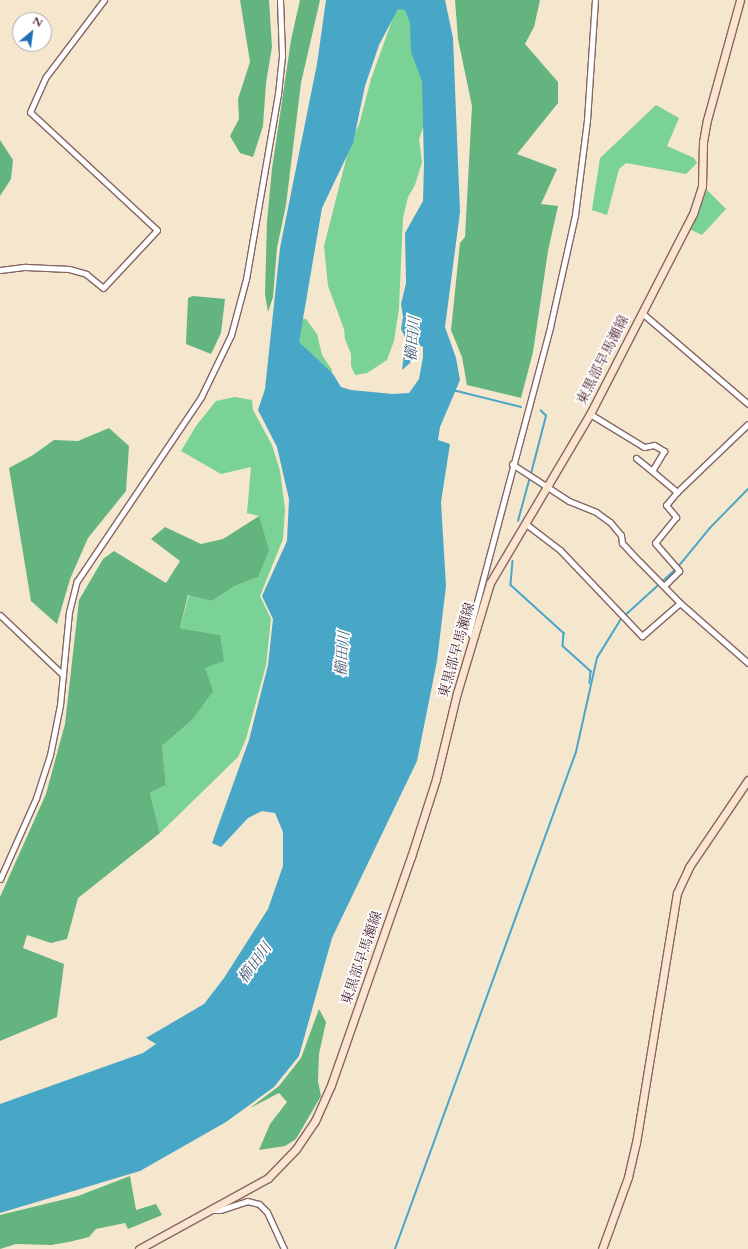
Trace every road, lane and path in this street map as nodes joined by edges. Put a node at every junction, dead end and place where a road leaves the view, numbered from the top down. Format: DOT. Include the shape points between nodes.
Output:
graph roads {
  1 [pos="104,0"];
  2 [pos="280,0"];
  3 [pos="594,0"];
  4 [pos="740,0"];
  5 [pos="0,270"];
  6 [pos="642,313"];
  7 [pos="748,404"];
  8 [pos="590,414"];
  9 [pos="748,424"];
  10 [pos="636,458"];
  11 [pos="512,464"];
  12 [pos="652,471"];
  13 [pos="544,485"];
  14 [pos="677,492"];
  15 [pos="526,524"];
  16 [pos="662,584"];
  17 [pos="680,603"];
  18 [pos="0,615"];
  19 [pos="473,637"];
  20 [pos="748,663"];
  21 [pos="63,675"];
  22 [pos="748,780"];
  23 [pos="0,879"];
  24 [pos="211,1210"];
  25 [pos="139,1249"];
  26 [pos="284,1249"];
  27 [pos="602,1249"];
  1 -- 5 [label="street" via="45,78 30,112 157,230 102,288 86,274 69,269 26,267"];
  2 -- 21 [label="street" via="282,55 278,94 246,278 231,334 201,397 77,581 69,612"];
  3 -- 11 [label="street" via="587,120 575,214 550,327"];
  4 -- 6 [label="main road, 東黒部早馬瀬線" via="707,120 703,142 702,186"];
  6 -- 7 [label="street"];
  6 -- 8 [label="main road, 東黒部早馬瀬線"];
  8 -- 12 [label="street" via="644,447 654,445 664,452"];
  8 -- 13 [label="main road, 東黒部早馬瀬線"];
  9 -- 14 [label="street"];
  10 -- 12 [label="street"];
  11 -- 13 [label="street"];
  11 -- 19 [label="street" via="469,632"];
  12 -- 14 [label="street"];
  13 -- 15 [label="main road, 東黒部早馬瀬線"];
  13 -- 16 [label="street" via="569,502 596,512 610,522 621,535 622,543"];
  14 -- 16 [label="street" via="666,505 675,520 655,544 676,567"];
  15 -- 17 [label="street" via="552,542 644,637"];
  15 -- 19 [label="main road, 東黒部早馬瀬線" via="490,583"];
  16 -- 17 [label="street"];
  17 -- 20 [label="street"];
  18 -- 21 [label="street"];
  19 -- 24 [label="main road, 東黒部早馬瀬線" via="436,779 401,887 323,1104 305,1137 275,1171 260,1184"];
  21 -- 23 [label="street" via="45,774"];
  22 -- 27 [label="main road" via="689,867 677,893 636,1143 628,1177"];
  24 -- 25 [label="main road, 東黒部早馬瀬線"];
  24 -- 26 [label="street" via="220,1210 248,1201 259,1204 267,1212"];
}
